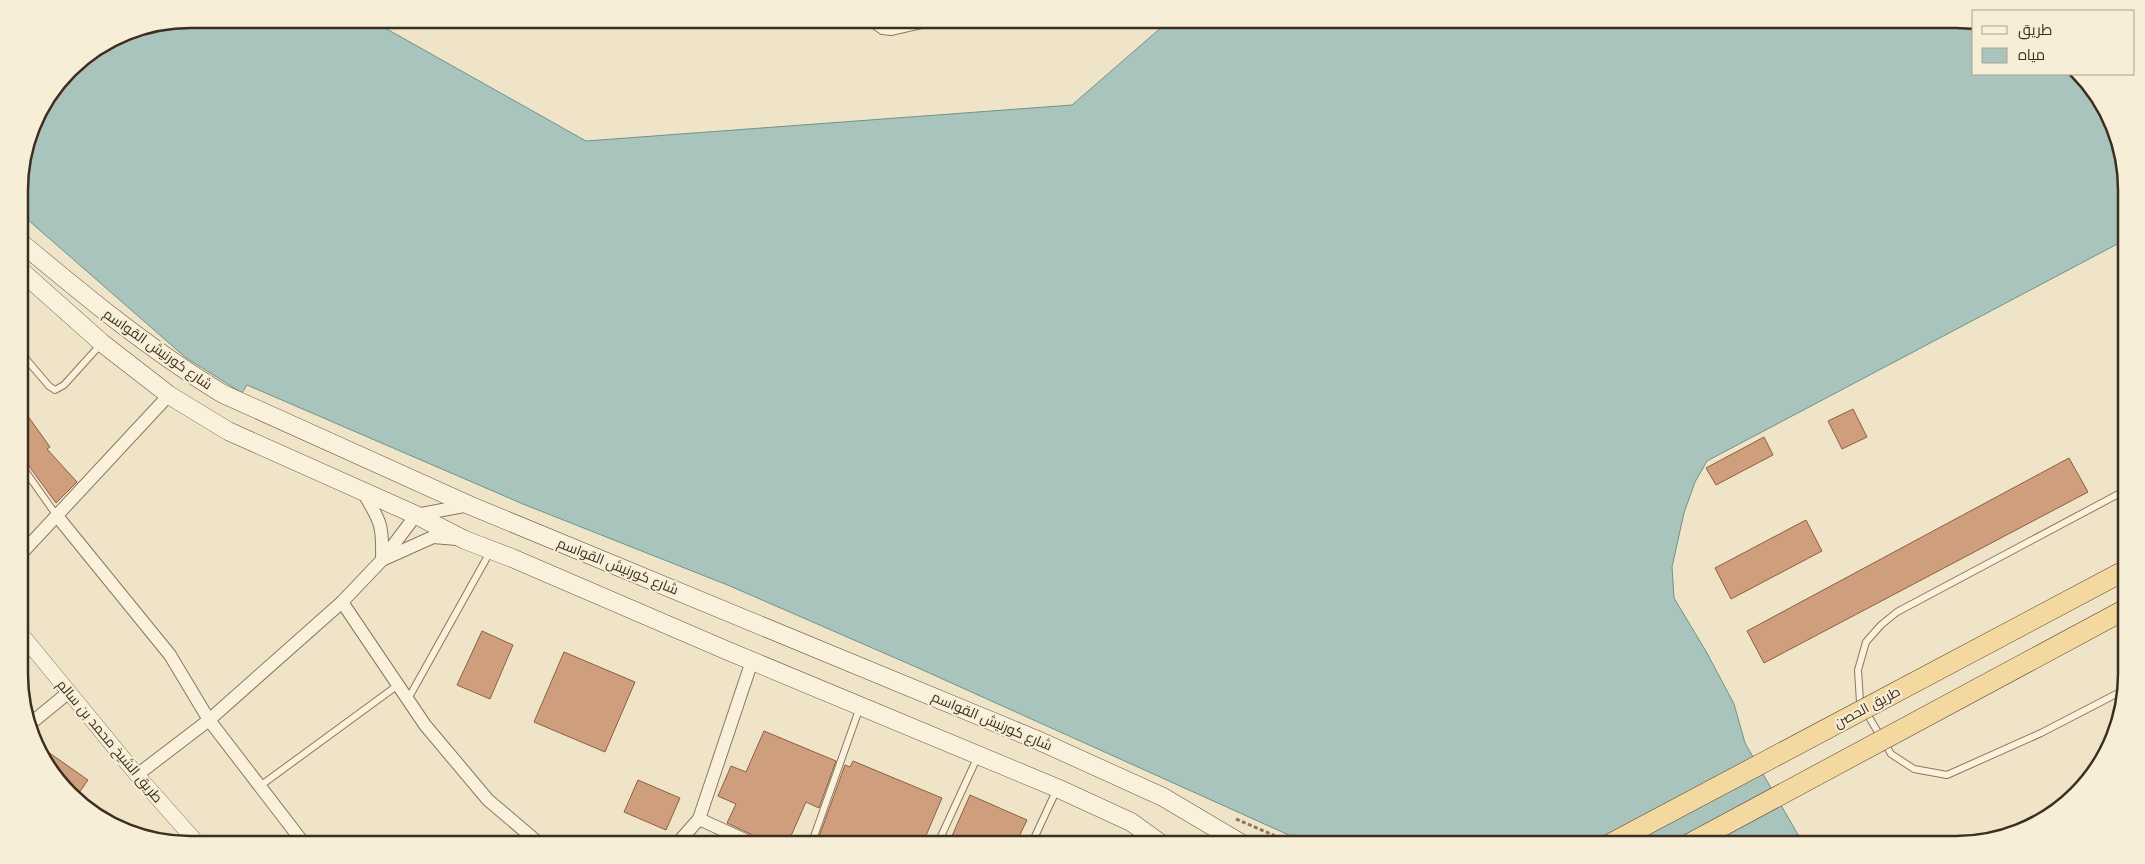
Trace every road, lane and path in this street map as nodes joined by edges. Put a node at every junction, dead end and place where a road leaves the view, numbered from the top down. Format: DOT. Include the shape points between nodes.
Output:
graph roads {
  1 [pos="878,28"];
  2 [pos="904,28"];
  3 [pos="28,248"];
  4 [pos="28,277"];
  5 [pos="102,343"];
  6 [pos="28,361"];
  7 [pos="169,395"];
  8 [pos="28,475"];
  9 [pos="363,492"];
  10 [pos="2118,494"];
  11 [pos="469,504"];
  12 [pos="416,515"];
  13 [pos="57,516"];
  14 [pos="465,540"];
  15 [pos="28,547"];
  16 [pos="491,550"];
  17 [pos="382,560"];
  18 [pos="2118,574"];
  19 [pos="342,602"];
  20 [pos="2118,613"];
  21 [pos="28,642"];
  22 [pos="752,661"];
  23 [pos="398,686"];
  24 [pos="69,692"];
  25 [pos="2116,694"];
  26 [pos="408,699"];
  27 [pos="860,706"];
  28 [pos="34,720"];
  29 [pos="209,720"];
  30 [pos="979,755"];
  31 [pos="137,775"];
  32 [pos="259,787"];
  33 [pos="1057,788"];
  34 [pos="699,819"];
  35 [pos="189,836"];
  36 [pos="298,836"];
  37 [pos="531,836"];
  38 [pos="684,836"];
  39 [pos="736,836"];
  40 [pos="814,836"];
  41 [pos="941,836"];
  42 [pos="1036,836"];
  43 [pos="1150,836"];
  44 [pos="1229,836"];
  45 [pos="1625,836"];
  46 [pos="1704,836"];
  1 -- 2 [label="lane" via="891,32"];
  3 -- 11 [label="main road, شارع كورنيش القواسم" via="120,324 186,372 223,394"];
  4 -- 5 [label="main road, شارع كورنيش القواسم"];
  5 -- 6 [label="lane" via="64,385 55,390"];
  5 -- 7 [label="main road, شارع كورنيش القواسم"];
  7 -- 9 [label="main road, شارع كورنيش القواسم" via="228,431"];
  7 -- 13 [label="street"];
  8 -- 13 [label="lane"];
  9 -- 12 [label="main road, شارع كورنيش القواسم"];
  9 -- 17 [label="street" via="379,519"];
  10 -- 25 [label="lane" via="1897,612 1866,642 1858,670 1860,702 1891,754 1914,769 1947,775 2041,734"];
  11 -- 12 [label="street"];
  11 -- 44 [label="main road, شارع كورنيش القواسم" via="1035,739 1163,797"];
  12 -- 14 [label="main road, شارع كورنيش القواسم"];
  12 -- 17 [label="street"];
  13 -- 15 [label="street"];
  13 -- 29 [label="street" via="170,655"];
  14 -- 16 [label="main road, شارع كورنيش القواسم"];
  14 -- 17 [label="street" via="433,538"];
  16 -- 22 [label="main road, شارع كورنيش القواسم"];
  16 -- 26 [label="lane"];
  17 -- 19 [label="street"];
  18 -- 45 [label="main road, طريق الحصن, bridge"];
  19 -- 23 [label="street"];
  19 -- 29 [label="street"];
  20 -- 46 [label="main road, bridge"];
  21 -- 24 [label="street, طريق الشيخ محمد بن سالم"];
  22 -- 27 [label="main road, شارع كورنيش القواسم"];
  22 -- 34 [label="street"];
  23 -- 26 [label="street"];
  23 -- 32 [label="lane"];
  24 -- 28 [label="street"];
  24 -- 31 [label="street, طريق الشيخ محمد بن سالم"];
  26 -- 37 [label="street" via="425,725 488,800"];
  27 -- 30 [label="main road, شارع كورنيش القواسم"];
  27 -- 40 [label="lane"];
  29 -- 31 [label="street"];
  29 -- 32 [label="street"];
  30 -- 33 [label="main road, شارع كورنيش القواسم"];
  30 -- 41 [label="lane"];
  31 -- 35 [label="street, طريق الشيخ محمد بن سالم"];
  32 -- 36 [label="street"];
  33 -- 42 [label="lane"];
  33 -- 43 [label="main road, شارع كورنيش القواسم" via="1131,822"];
  34 -- 38 [label="street"];
  34 -- 39 [label="street"];
}
